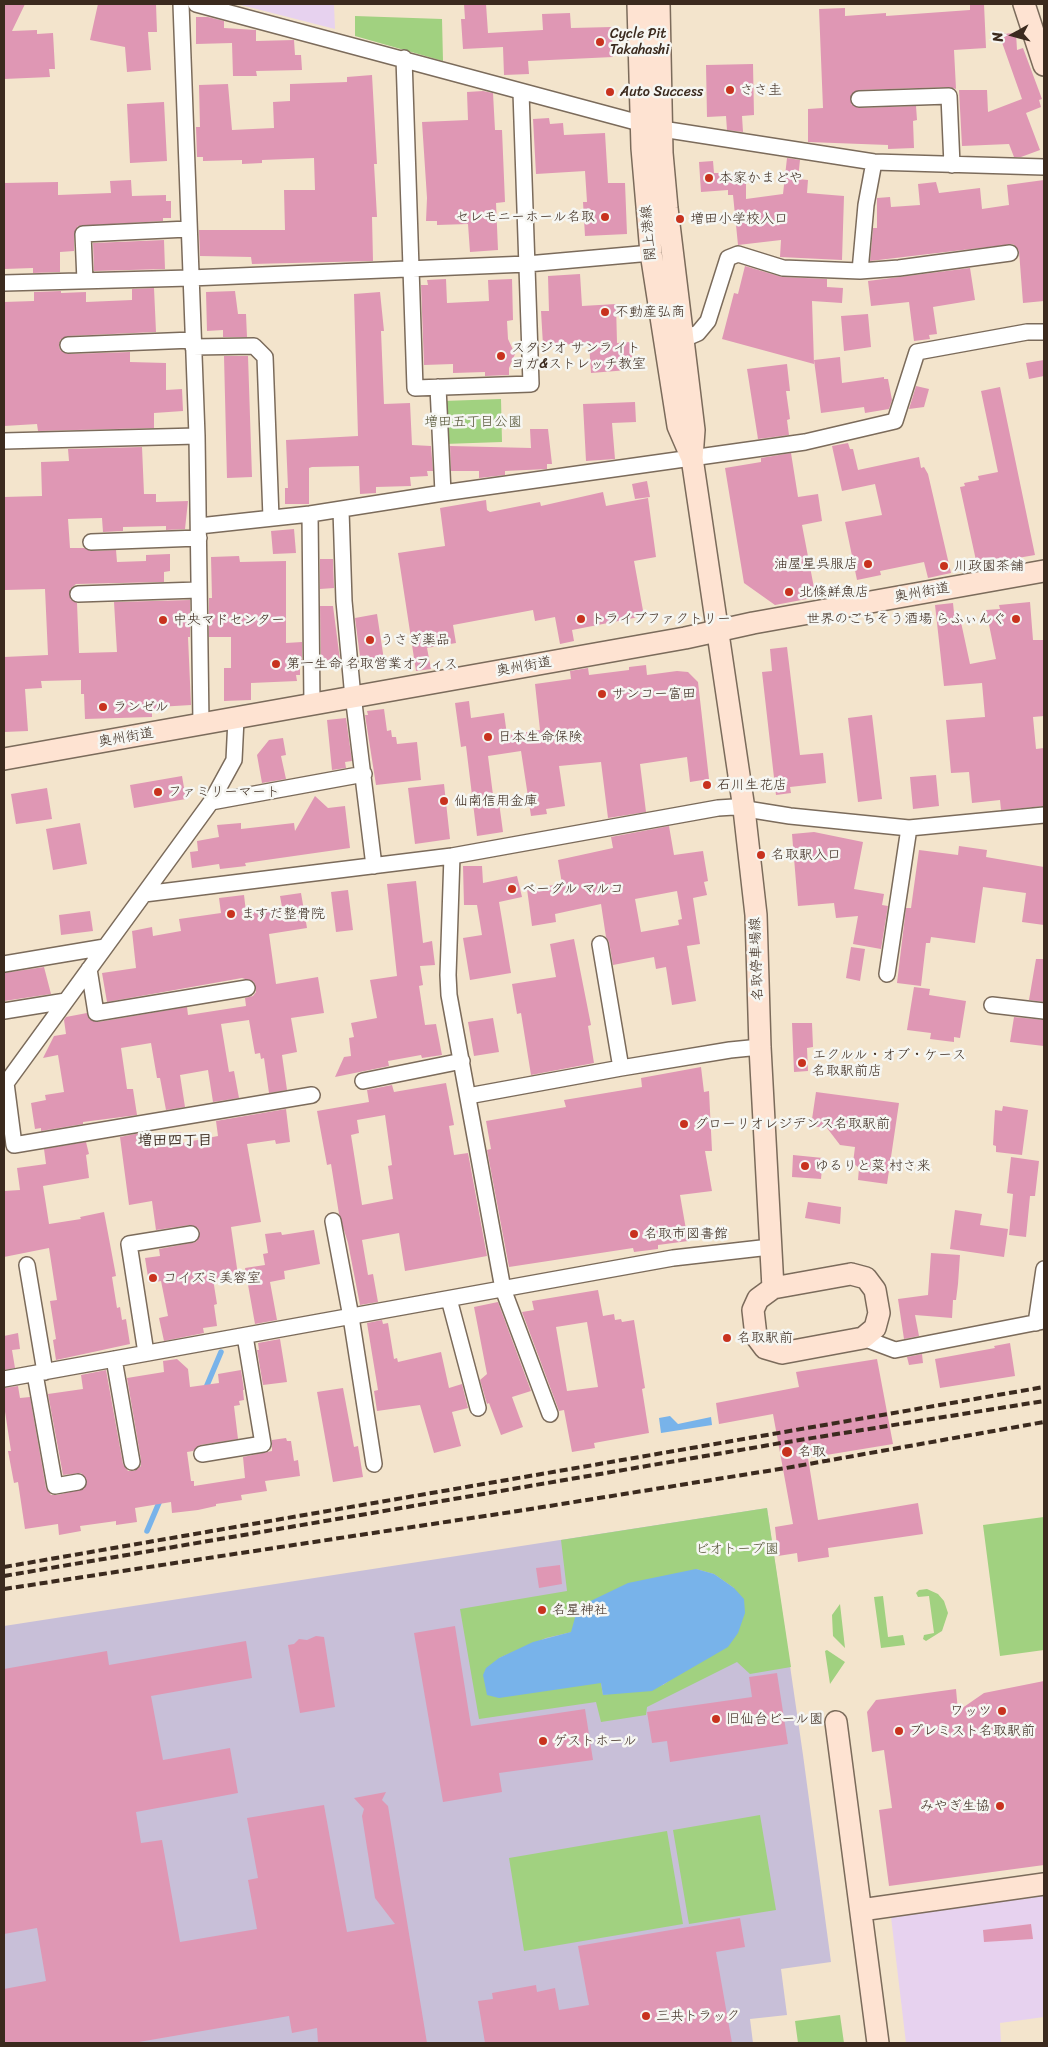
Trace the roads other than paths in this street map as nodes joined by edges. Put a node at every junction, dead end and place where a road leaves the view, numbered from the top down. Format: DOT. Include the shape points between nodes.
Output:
graph roads {
  1 [pos="181,4"];
  2 [pos="196,4"];
  3 [pos="638,4"];
  4 [pos="659,4"];
  5 [pos="1024,4"];
  6 [pos="404,58"];
  7 [pos="1044,66"];
  8 [pos="522,92"];
  9 [pos="859,99"];
  10 [pos="642,124"];
  11 [pos="662,129"];
  12 [pos="874,162"];
  13 [pos="952,165"];
  14 [pos="1044,167"];
  15 [pos="188,229"];
  16 [pos="651,253"];
  17 [pos="1010,253"];
  18 [pos="527,264"];
  19 [pos="410,268"];
  20 [pos="860,271"];
  21 [pos="190,278"];
  22 [pos="85,281"];
  23 [pos="4,283"];
  24 [pos="1044,332"];
  25 [pos="684,339"];
  26 [pos="193,344"];
  27 [pos="68,345"];
  28 [pos="438,387"];
  29 [pos="197,436"];
  30 [pos="4,441"];
  31 [pos="692,458"];
  32 [pos="443,493"];
  33 [pos="342,510"];
  34 [pos="310,514"];
  35 [pos="271,518"];
  36 [pos="199,532"];
  37 [pos="91,542"];
  38 [pos="1044,571"];
  39 [pos="198,590"];
  40 [pos="78,594"];
  41 [pos="718,631"];
  42 [pos="353,698"];
  43 [pos="312,705"];
  44 [pos="236,719"];
  45 [pos="201,724"];
  46 [pos="4,759"];
  47 [pos="364,774"];
  48 [pos="211,802"];
  49 [pos="744,809"];
  50 [pos="1044,816"];
  51 [pos="909,828"];
  52 [pos="452,856"];
  53 [pos="374,866"];
  54 [pos="144,894"];
  55 [pos="600,944"];
  56 [pos="105,948"];
  57 [pos="4,964"];
  58 [pos="89,969"];
  59 [pos="887,974"];
  60 [pos="247,988"];
  61 [pos="66,1001"];
  62 [pos="992,1005"];
  63 [pos="4,1012"];
  64 [pos="1044,1012"];
  65 [pos="760,1047"];
  66 [pos="462,1061"];
  67 [pos="621,1068"];
  68 [pos="364,1081"];
  69 [pos="5,1084"];
  70 [pos="312,1095"];
  71 [pos="468,1096"];
  72 [pos="332,1221"];
  73 [pos="191,1234"];
  74 [pos="770,1247"];
  75 [pos="27,1265"];
  76 [pos="1044,1268"];
  77 [pos="774,1288"];
  78 [pos="503,1289"];
  79 [pos="449,1299"];
  80 [pos="351,1317"];
  81 [pos="1040,1322"];
  82 [pos="245,1336"];
  83 [pos="863,1338"];
  84 [pos="146,1354"];
  85 [pos="114,1359"];
  86 [pos="40,1373"];
  87 [pos="4,1379"];
  88 [pos="478,1408"];
  89 [pos="550,1414"];
  90 [pos="202,1454"];
  91 [pos="132,1462"];
  92 [pos="374,1464"];
  93 [pos="78,1482"];
  94 [pos="836,1722"];
  95 [pos="1044,1884"];
  96 [pos="861,1910"];
  97 [pos="878,2043"];
  1 -- 15 [label="street"];
  2 -- 6 [label="street"];
  3 -- 10 [label="main road, 閖上港線"];
  4 -- 11 [label="main road, 閖上港線"];
  5 -- 7 [label="main road"];
  6 -- 8 [label="street"];
  6 -- 19 [label="street"];
  8 -- 10 [label="street"];
  8 -- 18 [label="street"];
  9 -- 13 [label="street" via="949,96"];
  10 -- 11 [label="street"];
  10 -- 16 [label="main road, 閖上港線"];
  11 -- 12 [label="street"];
  11 -- 25 [label="main road, 閖上港線" via="667,208"];
  12 -- 13 [label="street"];
  12 -- 20 [label="street"];
  13 -- 14 [label="street"];
  15 -- 21 [label="street"];
  15 -- 22 [label="street" via="83,234"];
  16 -- 18 [label="street"];
  16 -- 31 [label="main road, 閖上港線" via="678,426"];
  17 -- 20 [label="street"];
  18 -- 19 [label="street"];
  18 -- 28 [label="street" via="531,384"];
  19 -- 21 [label="street"];
  19 -- 28 [label="street" via="414,388"];
  20 -- 25 [label="street" via="783,268 738,254 728,258 708,321 698,333"];
  21 -- 22 [label="street"];
  21 -- 26 [label="street"];
  22 -- 23 [label="street"];
  24 -- 31 [label="street" via="1027,332 917,352 895,421 805,442"];
  25 -- 31 [label="main road, 閖上港線" via="694,430"];
  26 -- 27 [label="street"];
  26 -- 29 [label="street"];
  26 -- 35 [label="street" via="254,346 265,357"];
  28 -- 32 [label="street"];
  29 -- 30 [label="street"];
  29 -- 36 [label="street"];
  31 -- 32 [label="street"];
  31 -- 41 [label="main road, 閖上港線"];
  32 -- 33 [label="street"];
  33 -- 34 [label="street"];
  33 -- 42 [label="street" via="344,601"];
  34 -- 35 [label="street"];
  34 -- 43 [label="street"];
  35 -- 36 [label="street"];
  36 -- 37 [label="street"];
  36 -- 39 [label="street"];
  38 -- 41 [label="main road, 奥州街道"];
  39 -- 40 [label="street"];
  39 -- 45 [label="street"];
  41 -- 42 [label="main road, 奥州街道"];
  41 -- 49 [label="main road, 名取停車場線"];
  42 -- 43 [label="main road, 奥州街道"];
  42 -- 47 [label="street"];
  43 -- 44 [label="main road, 奥州街道"];
  44 -- 45 [label="main road, 奥州街道"];
  44 -- 48 [label="street" via="234,760"];
  45 -- 46 [label="main road, 奥州街道"];
  47 -- 48 [label="street"];
  47 -- 53 [label="street"];
  48 -- 54 [label="street"];
  49 -- 51 [label="street"];
  49 -- 52 [label="street" via="718,808"];
  49 -- 65 [label="main road, 名取停車場線" via="756,915"];
  50 -- 51 [label="street"];
  51 -- 59 [label="street"];
  52 -- 53 [label="street"];
  52 -- 66 [label="street" via="448,975"];
  53 -- 54 [label="street"];
  54 -- 56 [label="street"];
  55 -- 67 [label="street"];
  56 -- 57 [label="street"];
  56 -- 58 [label="street"];
  58 -- 60 [label="street" via="96,1013"];
  58 -- 61 [label="street"];
  61 -- 63 [label="street"];
  61 -- 69 [label="street"];
  62 -- 64 [label="street"];
  65 -- 67 [label="street"];
  65 -- 74 [label="main road, 名取停車場線"];
  66 -- 68 [label="street"];
  66 -- 71 [label="street"];
  67 -- 71 [label="street"];
  69 -- 70 [label="street" via="14,1145"];
  71 -- 78 [label="street"];
  72 -- 80 [label="street"];
  73 -- 84 [label="street" via="129,1244"];
  74 -- 77 [label="main road, 名取停車場線"];
  74 -- 78 [label="street" via="672,1258"];
  75 -- 86 [label="street"];
  76 -- 81 [label="street"];
  77 -- 83 [label="main road" via="851,1274 866,1278 876,1290 879,1313 875,1328"];
  77 -- 83 [label="main road" via="758,1299 753,1310 756,1336 765,1348 782,1353"];
  78 -- 79 [label="street"];
  78 -- 89 [label="street"];
  79 -- 80 [label="street"];
  79 -- 88 [label="street"];
  80 -- 82 [label="street"];
  80 -- 92 [label="street"];
  81 -- 83 [label="street" via="895,1350"];
  82 -- 84 [label="street"];
  82 -- 90 [label="street" via="263,1444"];
  84 -- 85 [label="street"];
  85 -- 86 [label="street"];
  85 -- 91 [label="street"];
  86 -- 87 [label="street"];
  86 -- 93 [label="street" via="55,1486"];
  94 -- 96 [label="main road"];
  95 -- 96 [label="main road"];
  96 -- 97 [label="main road"];
}
